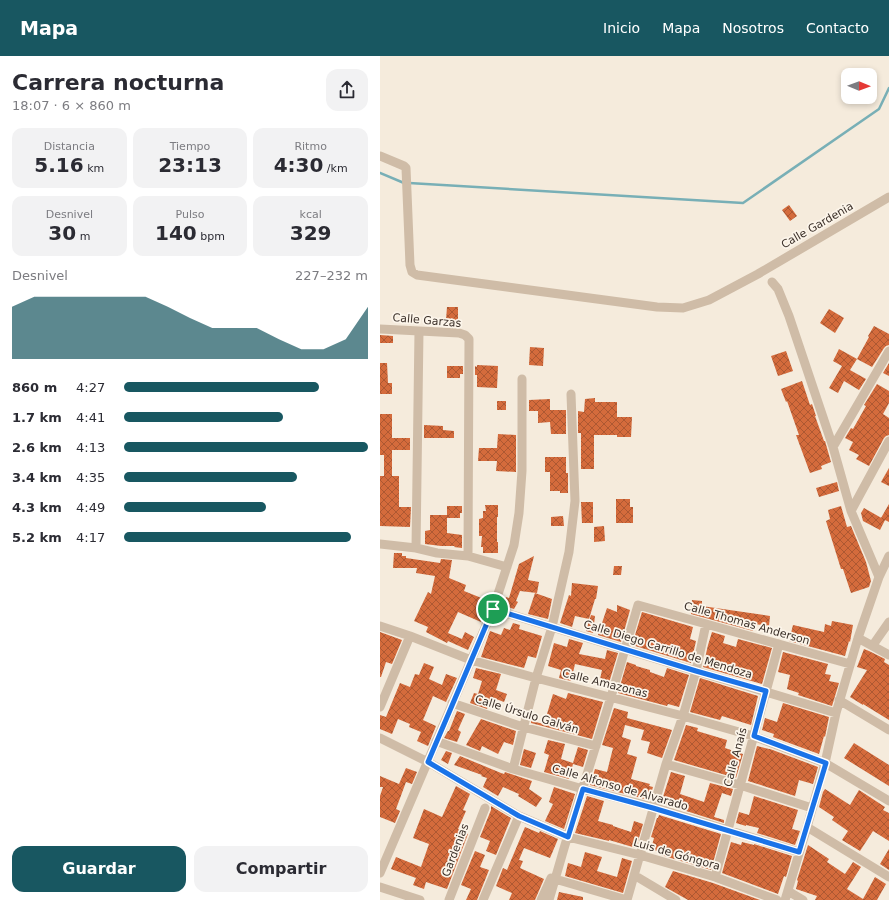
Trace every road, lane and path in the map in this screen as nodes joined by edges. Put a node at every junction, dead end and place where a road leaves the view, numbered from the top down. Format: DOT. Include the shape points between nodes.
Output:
graph roads {
  1 [pos="380,156"];
  2 [pos="889,197"];
  3 [pos="772,282"];
  4 [pos="380,328"];
  5 [pos="419,331"];
  6 [pos="889,351"];
  7 [pos="522,379"];
  8 [pos="571,394"];
  9 [pos="889,441"];
  10 [pos="833,447"];
  11 [pos="851,511"];
  12 [pos="380,544"];
  13 [pos="416,548"];
  14 [pos="468,556"];
  15 [pos="889,556"];
  16 [pos="507,567"];
  17 [pos="878,577"];
  18 [pos="493,609"];
  19 [pos="889,622"];
  20 [pos="706,624"];
  21 [pos="380,626"];
  22 [pos="552,627"];
  23 [pos="410,636"];
  24 [pos="858,638"];
  25 [pos="779,644"];
  26 [pos="872,645"];
  27 [pos="625,649"];
  28 [pos="889,655"];
  29 [pos="471,660"];
  30 [pos="850,664"];
  31 [pos="696,671"];
  32 [pos="536,678"];
  33 [pos="766,691"];
  34 [pos="611,697"];
  35 [pos="839,700"];
  36 [pos="452,703"];
  37 [pos="380,707"];
  38 [pos="836,712"];
  39 [pos="683,716"];
  40 [pos="523,727"];
  41 [pos="889,730"];
  42 [pos="754,736"];
  43 [pos="380,738"];
  44 [pos="436,741"];
  45 [pos="596,746"];
  46 [pos="428,762"];
  47 [pos="826,763"];
  48 [pos="666,764"];
  49 [pos="513,769"];
  50 [pos="740,785"];
  51 [pos="583,789"];
  52 [pos="889,802"];
  53 [pos="485,808"];
  54 [pos="653,808"];
  55 [pos="812,808"];
  56 [pos="519,816"];
  57 [pos="807,827"];
  58 [pos="728,830"];
  59 [pos="566,841"];
  60 [pos="799,852"];
  61 [pos="640,856"];
  62 [pos="380,873"];
  63 [pos="634,875"];
  64 [pos="714,877"];
  65 [pos="889,877"];
  66 [pos="555,879"];
  67 [pos="380,887"];
  68 [pos="786,896"];
  69 [pos="420,900"];
  70 [pos="449,900"];
  71 [pos="483,900"];
  72 [pos="541,900"];
  73 [pos="549,900"];
  74 [pos="627,900"];
  75 [pos="676,900"];
  76 [pos="777,900"];
  77 [pos="803,900"];
  1 -- 2 [label="street, Calle Gardenia" via="406,168 410,265 412,272 417,275 657,307 683,308 709,300"];
  3 -- 10 [label="street" via="778,289 789,316"];
  4 -- 5 [label="street, Calle Garzas"];
  5 -- 13 [label="street"];
  5 -- 14 [label="street, Calle Garzas" via="459,333 469,339"];
  6 -- 10 [label="street"];
  7 -- 16 [label="street" via="522,478 514,545"];
  8 -- 22 [label="street" via="575,501 569,552"];
  9 -- 11 [label="street"];
  10 -- 11 [label="street"];
  11 -- 17 [label="street"];
  12 -- 13 [label="street"];
  13 -- 14 [label="street" via="437,554"];
  14 -- 16 [label="street"];
  15 -- 17 [label="street"];
  16 -- 18 [label="street"];
  17 -- 24 [label="street"];
  18 -- 22 [label="street, Calle Diego Carrillo de Mendoza"];
  18 -- 29 [label="street"];
  19 -- 26 [label="street"];
  20 -- 25 [label="street, Calle Thomas Anderson"];
  20 -- 27 [label="street, Calle Thomas Anderson" via="638,605"];
  20 -- 31 [label="street"];
  21 -- 23 [label="street, Calle Amazonas"];
  22 -- 27 [label="street, Calle Diego Carrillo de Mendoza"];
  22 -- 32 [label="street"];
  23 -- 29 [label="street, Calle Amazonas"];
  23 -- 37 [label="street"];
  24 -- 26 [label="street"];
  24 -- 30 [label="street"];
  25 -- 30 [label="street, Calle Thomas Anderson"];
  25 -- 33 [label="street, Calle Anaís"];
  26 -- 28 [label="street"];
  27 -- 31 [label="street, Calle Diego Carrillo de Mendoza"];
  27 -- 34 [label="street"];
  29 -- 32 [label="street, Calle Amazonas"];
  29 -- 36 [label="street"];
  30 -- 35 [label="street"];
  31 -- 33 [label="street, Calle Diego Carrillo de Mendoza"];
  31 -- 39 [label="street"];
  32 -- 34 [label="street, Calle Amazonas"];
  32 -- 40 [label="street"];
  33 -- 38 [label="street, Calle Diego Carrillo de Mendoza"];
  33 -- 42 [label="street, Calle Anaís"];
  34 -- 39 [label="street, Calle Amazonas"];
  34 -- 45 [label="street"];
  35 -- 38 [label="street"];
  35 -- 41 [label="street"];
  36 -- 40 [label="street, Calle Úrsulo Galván"];
  36 -- 44 [label="street"];
  38 -- 47 [label="street"];
  39 -- 42 [label="street, Calle Amazonas"];
  39 -- 48 [label="street"];
  40 -- 45 [label="street, Calle Úrsulo Galván"];
  40 -- 49 [label="street"];
  42 -- 47 [label="street, Calle Amazonas"];
  42 -- 50 [label="street, Calle Anaís"];
  43 -- 46 [label="street, Luis de Góngora"];
  44 -- 46 [label="street"];
  44 -- 49 [label="street, Calle Alfonso de Alvarado"];
  45 -- 51 [label="street"];
  46 -- 56 [label="street, Luis de Góngora"];
  46 -- 62 [label="street"];
  47 -- 52 [label="street, Calle Amazonas"];
  47 -- 55 [label="street"];
  48 -- 50 [label="street"];
  48 -- 54 [label="street"];
  49 -- 51 [label="street, Calle Alfonso de Alvarado"];
  50 -- 55 [label="street"];
  50 -- 58 [label="street, Calle Anaís"];
  51 -- 54 [label="street, Calle Alfonso de Alvarado"];
  51 -- 59 [label="street"];
  53 -- 70 [label="street, Gardenias"];
  54 -- 58 [label="street, Calle Alfonso de Alvarado"];
  54 -- 61 [label="street"];
  55 -- 57 [label="street"];
  56 -- 59 [label="street, Luis de Góngora"];
  56 -- 71 [label="street"];
  57 -- 60 [label="street"];
  57 -- 65 [label="street"];
  58 -- 60 [label="street, Calle Alfonso de Alvarado"];
  58 -- 64 [label="street, Calle Anaís"];
  59 -- 61 [label="street, Luis de Góngora"];
  59 -- 66 [label="street"];
  59 -- 72 [label="street"];
  60 -- 68 [label="street"];
  61 -- 63 [label="street"];
  61 -- 64 [label="street, Luis de Góngora"];
  63 -- 74 [label="street"];
  63 -- 75 [label="street"];
  64 -- 76 [label="street, Luis de Góngora"];
  66 -- 73 [label="street"];
  66 -- 74 [label="street"];
  67 -- 69 [label="street"];
  68 -- 77 [label="street"];
}
